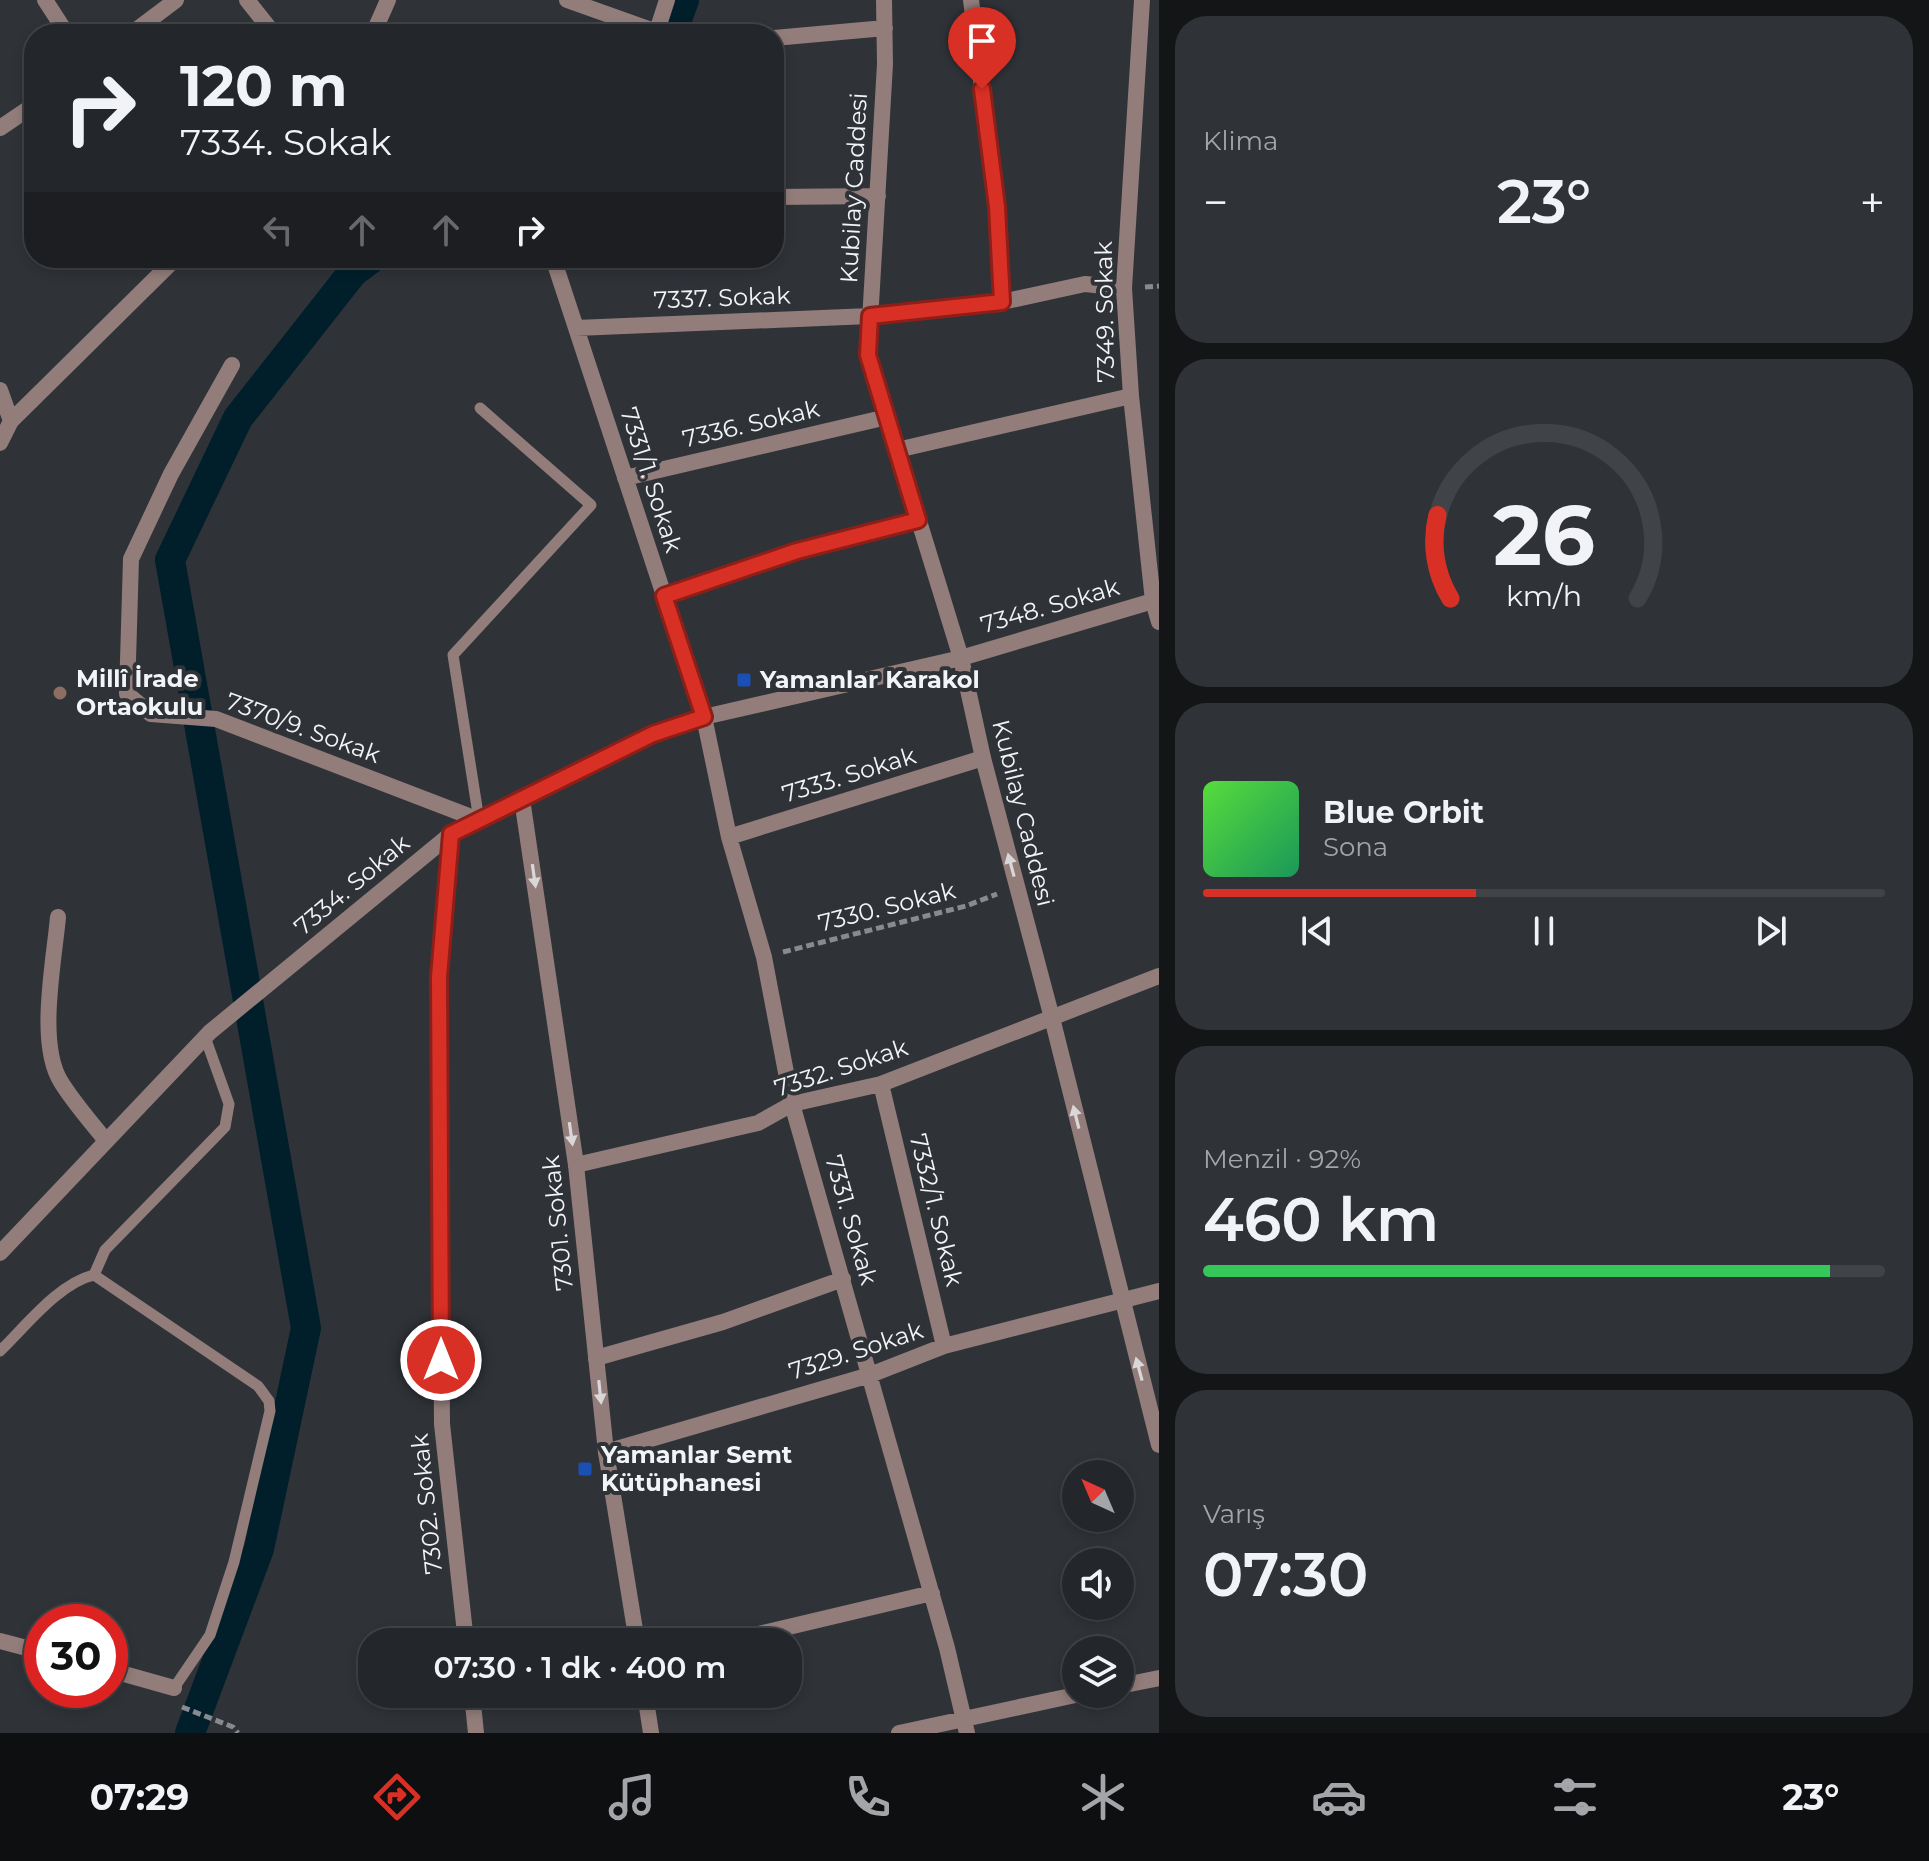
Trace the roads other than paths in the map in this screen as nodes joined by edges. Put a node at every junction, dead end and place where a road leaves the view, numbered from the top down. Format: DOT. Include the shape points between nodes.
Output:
graph roads {
  1 [pos="45,0"];
  2 [pos="176,0"];
  3 [pos="247,0"];
  4 [pos="388,0"];
  5 [pos="567,0"];
  6 [pos="667,0"];
  7 [pos="884,0"];
  8 [pos="971,0"];
  9 [pos="1142,0"];
  10 [pos="61,24"];
  11 [pos="144,24"];
  12 [pos="266,24"];
  13 [pos="377,24"];
  14 [pos="632,24"];
  15 [pos="660,24"];
  16 [pos="885,28"];
  17 [pos="784,37"];
  18 [pos="24,112"];
  19 [pos="0,128"];
  20 [pos="878,196"];
  21 [pos="784,197"];
  22 [pos="166,268"];
  23 [pos="556,268"];
  24 [pos="1124,288"];
  25 [pos="1002,302"];
  26 [pos="870,316"];
  27 [pos="576,328"];
  28 [pos="232,365"];
  29 [pos="0,390"];
  30 [pos="1131,396"];
  31 [pos="480,408"];
  32 [pos="887,417"];
  33 [pos="11,421"];
  34 [pos="0,443"];
  35 [pos="897,450"];
  36 [pos="625,478"];
  37 [pos="918,520"];
  38 [pos="664,596"];
  39 [pos="1153,601"];
  40 [pos="1159,622"];
  41 [pos="961,658"];
  42 [pos="704,717"];
  43 [pos="983,758"];
  44 [pos="522,799"];
  45 [pos="479,820"];
  46 [pos="451,834"];
  47 [pos="729,837"];
  48 [pos="58,917"];
  49 [pos="1159,976"];
  50 [pos="1052,1018"];
  51 [pos="208,1034"];
  52 [pos="881,1084"];
  53 [pos="792,1104"];
  54 [pos="106,1141"];
  55 [pos="576,1165"];
  56 [pos="0,1253"];
  57 [pos="94,1275"];
  58 [pos="843,1279"];
  59 [pos="1159,1291"];
  60 [pos="1122,1302"];
  61 [pos="944,1346"];
  62 [pos="0,1351"];
  63 [pos="596,1358"];
  64 [pos="870,1375"];
  65 [pos="1159,1445"];
  66 [pos="606,1452"];
  67 [pos="932,1593"];
  68 [pos="464,1628"];
  69 [pos="635,1628"];
  70 [pos="784,1628"];
  71 [pos="0,1641"];
  72 [pos="24,1647"];
  73 [pos="128,1675"];
  74 [pos="1159,1678"];
  75 [pos="1134,1683"];
  76 [pos="174,1688"];
  77 [pos="1062,1699"];
  78 [pos="473,1708"];
  79 [pos="647,1708"];
  80 [pos="965,1725"];
  81 [pos="476,1733"];
  82 [pos="651,1733"];
  83 [pos="899,1733"];
  1 -- 10 [label="street"];
  2 -- 11 [label="street"];
  3 -- 12 [label="street"];
  4 -- 13 [label="street"];
  5 -- 14 [label="street"];
  6 -- 15 [label="street"];
  7 -- 16 [label="street, Kubilay Caddesi"];
  8 -- 25 [label="street" via="997,207"];
  9 -- 24 [label="street, 7349. Sokak"];
  16 -- 17 [label="street"];
  16 -- 20 [label="street, Kubilay Caddesi"];
  18 -- 19 [label="street"];
  20 -- 21 [label="street"];
  20 -- 26 [label="street, Kubilay Caddesi"];
  22 -- 33 [label="street"];
  23 -- 27 [label="street, 7331/1. Sokak"];
  24 -- 25 [label="street, 7337. Sokak" via="1085,284"];
  24 -- 30 [label="street, 7349. Sokak"];
  25 -- 26 [label="street, 7337. Sokak"];
  26 -- 27 [label="street, 7337. Sokak"];
  26 -- 32 [label="street, Kubilay Caddesi" via="868,355"];
  27 -- 36 [label="street, 7331/1. Sokak"];
  28 -- 45 [label="street, 7370/9. Sokak" via="131,559 127,694 151,714 216,719"];
  29 -- 33 [label="street"];
  30 -- 35 [label="street"];
  30 -- 39 [label="street, 7349. Sokak"];
  31 -- 45 [label="lane" via="591,505 453,655"];
  32 -- 35 [label="street, Kubilay Caddesi"];
  32 -- 36 [label="street, 7336. Sokak"];
  33 -- 34 [label="street"];
  35 -- 37 [label="street, Kubilay Caddesi"];
  36 -- 38 [label="street, 7331/1. Sokak"];
  37 -- 38 [label="street" via="797,551"];
  37 -- 41 [label="street, Kubilay Caddesi"];
  38 -- 42 [label="street, 7331/1. Sokak"];
  39 -- 40 [label="street, 7349. Sokak"];
  39 -- 41 [label="street, 7348. Sokak"];
  41 -- 42 [label="street, 7334. Sokak"];
  41 -- 43 [label="street, Kubilay Caddesi"];
  42 -- 44 [label="street, 7334. Sokak" via="653,734"];
  42 -- 47 [label="street, 7331. Sokak"];
  43 -- 47 [label="street, 7333. Sokak"];
  50 -- 43 [label="street, Kubilay Caddesi, one-way"];
  44 -- 45 [label="street, 7334. Sokak"];
  44 -- 55 [label="street, 7301. Sokak, one-way"];
  45 -- 46 [label="street, 7334. Sokak"];
  46 -- 51 [label="street, 7334. Sokak"];
  46 -- 68 [label="street, 7302. Sokak" via="439,977 442,1424"];
  47 -- 53 [label="street, 7331. Sokak" via="764,957"];
  48 -- 54 [label="street" via="48,1032 51,1060 60,1081"];
  49 -- 50 [label="street, 7332. Sokak"];
  50 -- 52 [label="street, 7332. Sokak"];
  60 -- 50 [label="street, Kubilay Caddesi, one-way"];
  51 -- 54 [label="street, 7334. Sokak"];
  51 -- 57 [label="lane" via="229,1104 225,1127 105,1250"];
  52 -- 53 [label="street, 7332. Sokak"];
  52 -- 61 [label="street, 7332/1. Sokak"];
  53 -- 55 [label="street, 7332. Sokak" via="758,1123"];
  53 -- 58 [label="street, 7331. Sokak"];
  54 -- 56 [label="street, 7334. Sokak"];
  55 -- 63 [label="street, 7301. Sokak"];
  57 -- 62 [label="lane" via="67,1286"];
  57 -- 76 [label="lane" via="234,1368 269,1401 225,1591 210,1635"];
  58 -- 63 [label="street" via="723,1322"];
  58 -- 64 [label="street, 7331. Sokak"];
  59 -- 60 [label="street, 7329. Sokak"];
  60 -- 61 [label="street, 7329. Sokak"];
  65 -- 60 [label="street, Kubilay Caddesi, one-way"];
  61 -- 64 [label="street, 7329. Sokak"];
  63 -- 66 [label="street, 7301. Sokak, one-way"];
  64 -- 66 [label="street, 7329. Sokak"];
  64 -- 67 [label="street, 7331. Sokak"];
  66 -- 69 [label="street, 7301. Sokak"];
  67 -- 70 [label="street"];
  67 -- 80 [label="street, 7331. Sokak"];
  71 -- 72 [label="street"];
  73 -- 76 [label="street"];
  74 -- 75 [label="street"];
  77 -- 80 [label="street"];
  78 -- 81 [label="street"];
  79 -- 82 [label="street"];
  80 -- 83 [label="street"];
}
